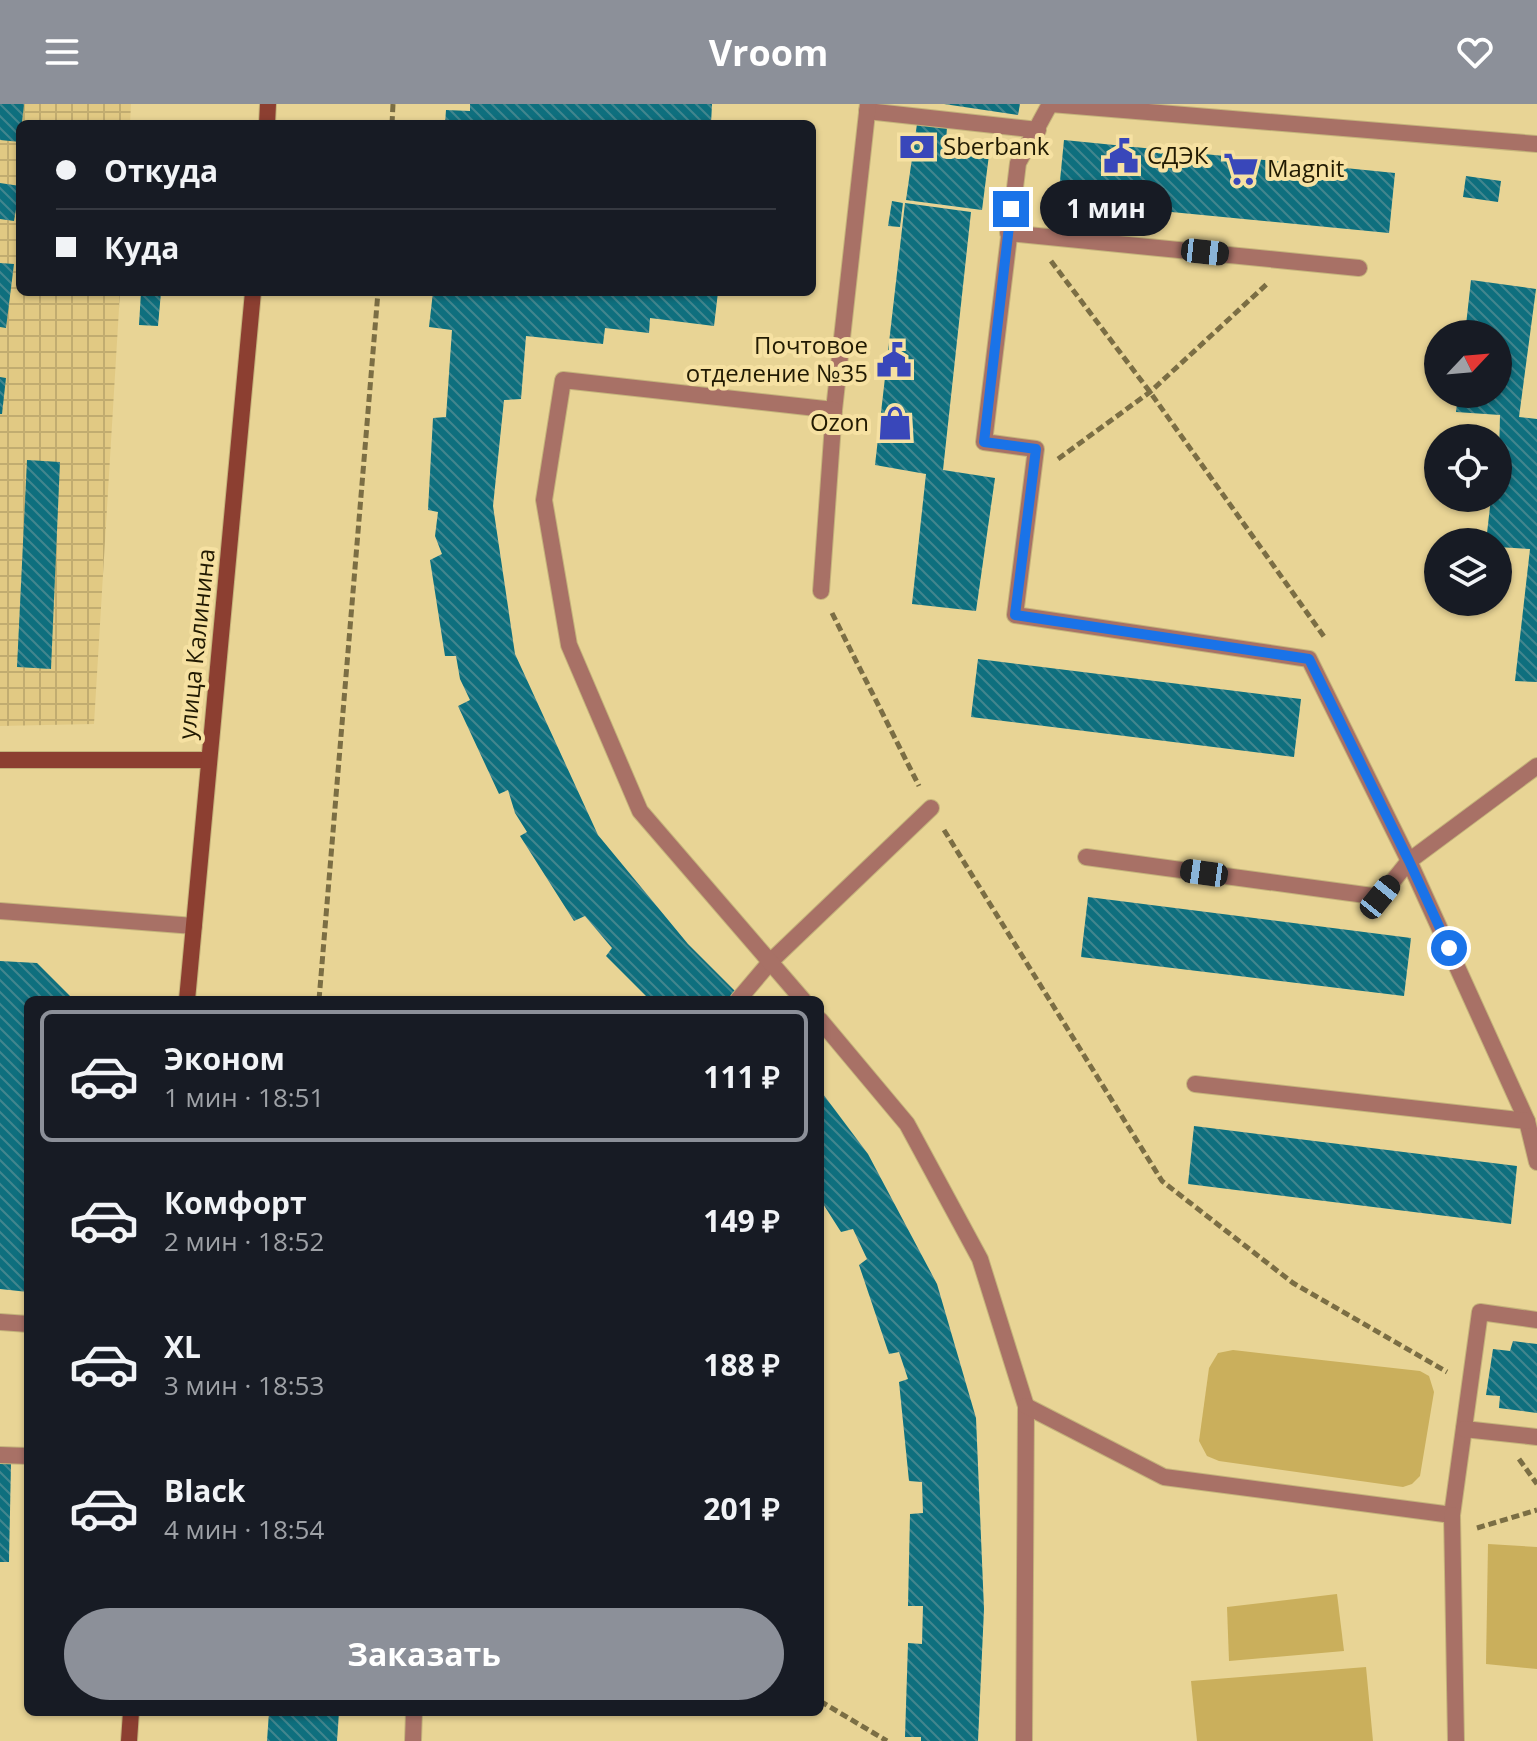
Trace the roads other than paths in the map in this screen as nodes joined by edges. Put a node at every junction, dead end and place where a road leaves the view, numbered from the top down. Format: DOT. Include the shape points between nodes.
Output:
graph roads {
  1 [pos="1050,104"];
  2 [pos="868,108"];
  3 [pos="1038,130"];
  4 [pos="1537,144"];
  5 [pos="1008,233"];
  6 [pos="1359,268"];
  7 [pos="253,296"];
  8 [pos="834,410"];
  9 [pos="821,591"];
  10 [pos="0,760"];
  11 [pos="209,760"];
  12 [pos="1537,766"];
  13 [pos="931,808"];
  14 [pos="1086,857"];
  15 [pos="1409,861"];
  16 [pos="0,911"];
  17 [pos="194,926"];
  18 [pos="771,961"];
  19 [pos="187,996"];
  20 [pos="741,996"];
  21 [pos="800,996"];
  22 [pos="824,1025"];
  23 [pos="1195,1084"];
  24 [pos="1527,1121"];
  25 [pos="1537,1162"];
  26 [pos="1537,1320"];
  27 [pos="0,1322"];
  28 [pos="24,1324"];
  29 [pos="1026,1406"];
  30 [pos="1464,1429"];
  31 [pos="1537,1437"];
  32 [pos="0,1455"];
  33 [pos="24,1456"];
  34 [pos="1452,1515"];
  35 [pos="131,1716"];
  36 [pos="414,1716"];
  37 [pos="129,1741"];
  38 [pos="413,1741"];
  39 [pos="1024,1741"];
  40 [pos="1456,1741"];
  1 -- 3 [label="lane"];
  1 -- 4 [label="lane"];
  2 -- 3 [label="lane"];
  2 -- 8 [label="lane"];
  3 -- 5 [label="lane" via="1018,163"];
  5 -- 6 [label="lane"];
  5 -- 15 [label="lane" via="984,442 1036,449 1015,615 1309,659"];
  7 -- 11 [label="main road, улица Калинина"];
  8 -- 9 [label="lane"];
  8 -- 18 [label="lane" via="563,380 544,500 569,645 640,811"];
  10 -- 11 [label="main road"];
  11 -- 17 [label="main road, улица Калинина"];
  12 -- 15 [label="lane"];
  13 -- 18 [label="lane"];
  14 -- 15 [label="lane" via="1380,897"];
  15 -- 24 [label="lane"];
  16 -- 17 [label="lane"];
  17 -- 19 [label="main road, улица Калинина"];
  18 -- 20 [label="lane"];
  18 -- 21 [label="lane"];
  22 -- 29 [label="lane" via="907,1124 980,1259"];
  23 -- 24 [label="lane"];
  24 -- 25 [label="lane"];
  26 -- 30 [label="lane" via="1480,1312"];
  27 -- 28 [label="lane"];
  29 -- 34 [label="lane" via="1164,1477"];
  29 -- 39 [label="lane"];
  30 -- 31 [label="lane"];
  30 -- 34 [label="lane"];
  32 -- 33 [label="lane"];
  34 -- 40 [label="lane"];
  35 -- 37 [label="main road"];
  36 -- 38 [label="lane"];
}
